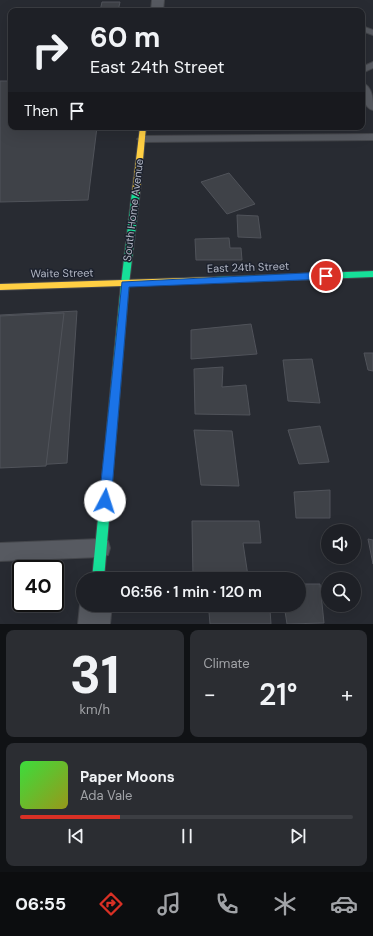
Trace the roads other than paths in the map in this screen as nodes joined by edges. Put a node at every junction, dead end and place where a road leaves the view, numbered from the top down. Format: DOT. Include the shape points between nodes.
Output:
graph roads {
  1 [pos="365,90"];
  2 [pos="373,108"];
  3 [pos="143,130"];
  4 [pos="373,137"];
  5 [pos="142,139"];
  6 [pos="373,274"];
  7 [pos="125,284"];
  8 [pos="0,287"];
  9 [pos="101,548"];
  10 [pos="0,552"];
  11 [pos="99,572"];
  12 [pos="95,612"];
  13 [pos="94,624"];
  1 -- 2 [label="lane"];
  3 -- 5 [label="street, South Home Avenue"];
  4 -- 5 [label="lane"];
  5 -- 7 [label="street, South Home Avenue"];
  6 -- 7 [label="street, East 24th Street"];
  7 -- 8 [label="street, Waite Street"];
  7 -- 9 [label="street, South Home Avenue"];
  9 -- 10 [label="lane"];
  9 -- 11 [label="street, South Home Avenue"];
  12 -- 13 [label="street"];
}
